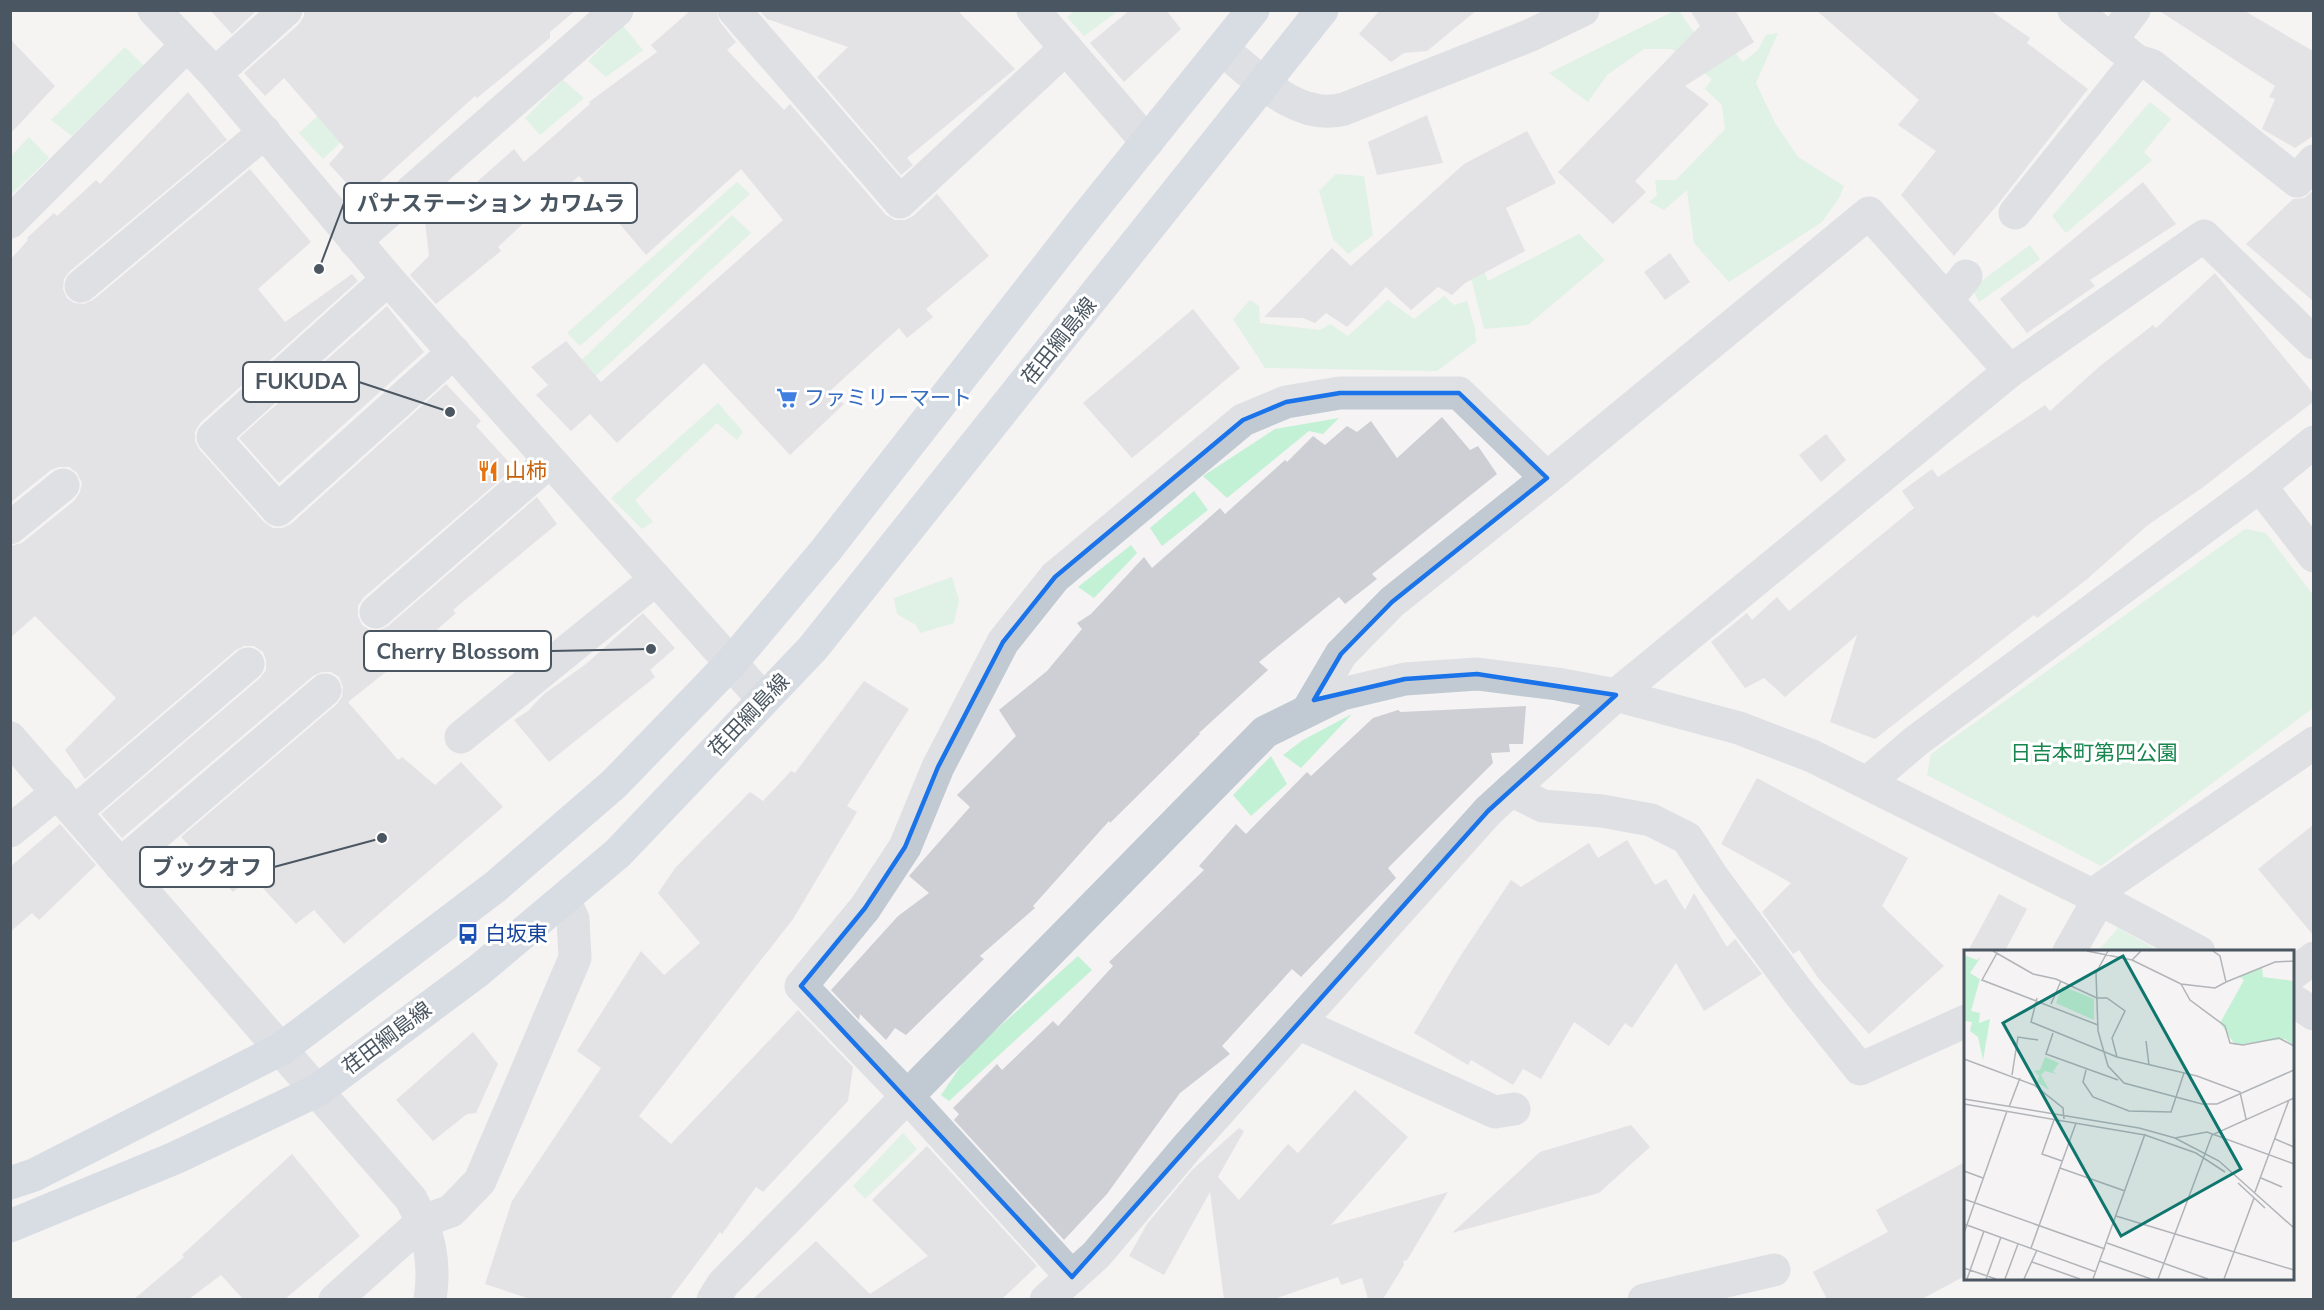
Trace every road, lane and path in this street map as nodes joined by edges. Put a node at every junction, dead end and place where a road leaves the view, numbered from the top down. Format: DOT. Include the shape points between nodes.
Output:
graph roads {
  1 [pos="154,10"];
  2 [pos="286,10"];
  3 [pos="617,10"];
  4 [pos="734,10"];
  5 [pos="1033,10"];
  6 [pos="1253,10"];
  7 [pos="1322,10"];
  8 [pos="1583,10"];
  9 [pos="2074,10"];
  10 [pos="2134,10"];
  11 [pos="2111,40"];
  12 [pos="187,45"];
  13 [pos="1066,48"];
  14 [pos="1222,49"];
  15 [pos="2137,61"];
  16 [pos="215,74"];
  17 [pos="1265,84"];
  18 [pos="265,132"];
  19 [pos="1148,142"];
  20 [pos="2313,161"];
  21 [pos="2015,213"];
  22 [pos="10,222"];
  23 [pos="355,241"];
  24 [pos="388,279"];
  25 [pos="81,286"];
  26 [pos="2313,343"];
  27 [pos="454,352"];
  28 [pos="2010,371"];
  29 [pos="2313,442"];
  30 [pos="550,461"];
  31 [pos="1547,478"];
  32 [pos="63,485"];
  33 [pos="2260,486"];
  34 [pos="10,528"];
  35 [pos="2313,556"];
  36 [pos="656,579"];
  37 [pos="376,612"];
  38 [pos="731,663"];
  39 [pos="248,664"];
  40 [pos="325,690"];
  41 [pos="1616,695"];
  42 [pos="763,699"];
  43 [pos="1308,710"];
  44 [pos="461,737"];
  45 [pos="10,738"];
  46 [pos="2313,743"];
  47 [pos="1867,783"];
  48 [pos="1511,790"];
  49 [pos="66,802"];
  50 [pos="10,831"];
  51 [pos="120,865"];
  52 [pos="2096,897"];
  53 [pos="564,900"];
  54 [pos="2070,950"];
  55 [pos="2197,950"];
  56 [pos="2313,958"];
  57 [pos="2294,972"];
  58 [pos="2294,1001"];
  59 [pos="2313,1014"];
  60 [pos="1964,1022"];
  61 [pos="1298,1023"];
  62 [pos="280,1049"];
  63 [pos="318,1090"];
  64 [pos="907,1096"];
  65 [pos="1514,1109"];
  66 [pos="10,1183"];
  67 [pos="423,1221"];
  68 [pos="10,1226"];
  69 [pos="1774,1270"];
  70 [pos="1072,1277"];
  71 [pos="335,1299"];
  72 [pos="430,1299"];
  73 [pos="712,1299"];
  74 [pos="1046,1299"];
  75 [pos="1644,1299"];
  1 -- 12 [label="street"];
  2 -- 16 [label="street"];
  3 -- 23 [label="street"];
  4 -- 13 [label="street" via="900,202"];
  5 -- 13 [label="street"];
  6 -- 14 [label="main road"];
  7 -- 17 [label="main road, 荏田綱島線"];
  8 -- 17 [label="street" via="1531,35 1336,111 1318,112 1288,101"];
  9 -- 11 [label="street"];
  10 -- 11 [label="street"];
  11 -- 15 [label="street"];
  12 -- 16 [label="street"];
  12 -- 22 [label="street"];
  13 -- 19 [label="street"];
  14 -- 17 [label="street"];
  14 -- 19 [label="main road"];
  15 -- 20 [label="street" via="2151,65 2297,181"];
  15 -- 21 [label="street"];
  16 -- 18 [label="street"];
  17 -- 42 [label="main road, 荏田綱島線" via="813,648"];
  18 -- 23 [label="street"];
  18 -- 25 [label="street"];
  19 -- 38 [label="main road" via="826,550"];
  23 -- 24 [label="street"];
  24 -- 27 [label="street"];
  24 -- 27 [label="street" via="213,437 278,510"];
  26 -- 28 [label="street" via="2204,236"];
  27 -- 30 [label="street"];
  28 -- 31 [label="street" via="1956,288 1869,213"];
  28 -- 41 [label="street"];
  29 -- 33 [label="street"];
  30 -- 36 [label="street"];
  30 -- 37 [label="street"];
  31 -- 43 [label="street" via="1392,602 1341,654"];
  31 -- 64 [label="street" via="1459,393 1340,393 1286,402 1243,420 1055,577 1003,642 938,767 906,847 866,908 801,986"];
  32 -- 34 [label="street"];
  33 -- 35 [label="street"];
  33 -- 47 [label="street" via="1916,741"];
  36 -- 38 [label="street"];
  36 -- 44 [label="street"];
  38 -- 42 [label="street"];
  38 -- 62 [label="main road" via="614,784 495,887"];
  39 -- 49 [label="street"];
  40 -- 51 [label="street"];
  41 -- 43 [label="street" via="1476,674 1405,679 1342,694"];
  41 -- 47 [label="street" via="1739,728 1812,756"];
  41 -- 48 [label="street"];
  42 -- 53 [label="main road, 荏田綱島線" via="618,853"];
  43 -- 64 [label="street" via="1265,732"];
  45 -- 49 [label="street"];
  46 -- 52 [label="street"];
  47 -- 52 [label="street"];
  48 -- 60 [label="street" via="1543,806 1651,820 1687,838 1860,1070"];
  48 -- 61 [label="street"];
  49 -- 50 [label="street"];
  49 -- 51 [label="street"];
  51 -- 62 [label="street"];
  52 -- 54 [label="street"];
  52 -- 55 [label="street"];
  53 -- 63 [label="main road, 荏田綱島線"];
  53 -- 67 [label="street" via="573,919 575,958 484,1171 474,1189 452,1211"];
  56 -- 57 [label="street"];
  58 -- 59 [label="street"];
  61 -- 65 [label="street" via="1495,1112"];
  61 -- 70 [label="street" via="1096,1255"];
  62 -- 63 [label="street"];
  62 -- 66 [label="main road" via="34,1175"];
  63 -- 67 [label="street" via="411,1199"];
  63 -- 68 [label="main road, 荏田綱島線" via="175,1158"];
  64 -- 70 [label="street"];
  64 -- 73 [label="street"];
  67 -- 71 [label="street"];
  67 -- 72 [label="street" via="432,1252"];
  69 -- 75 [label="street"];
  70 -- 74 [label="street"];
}
